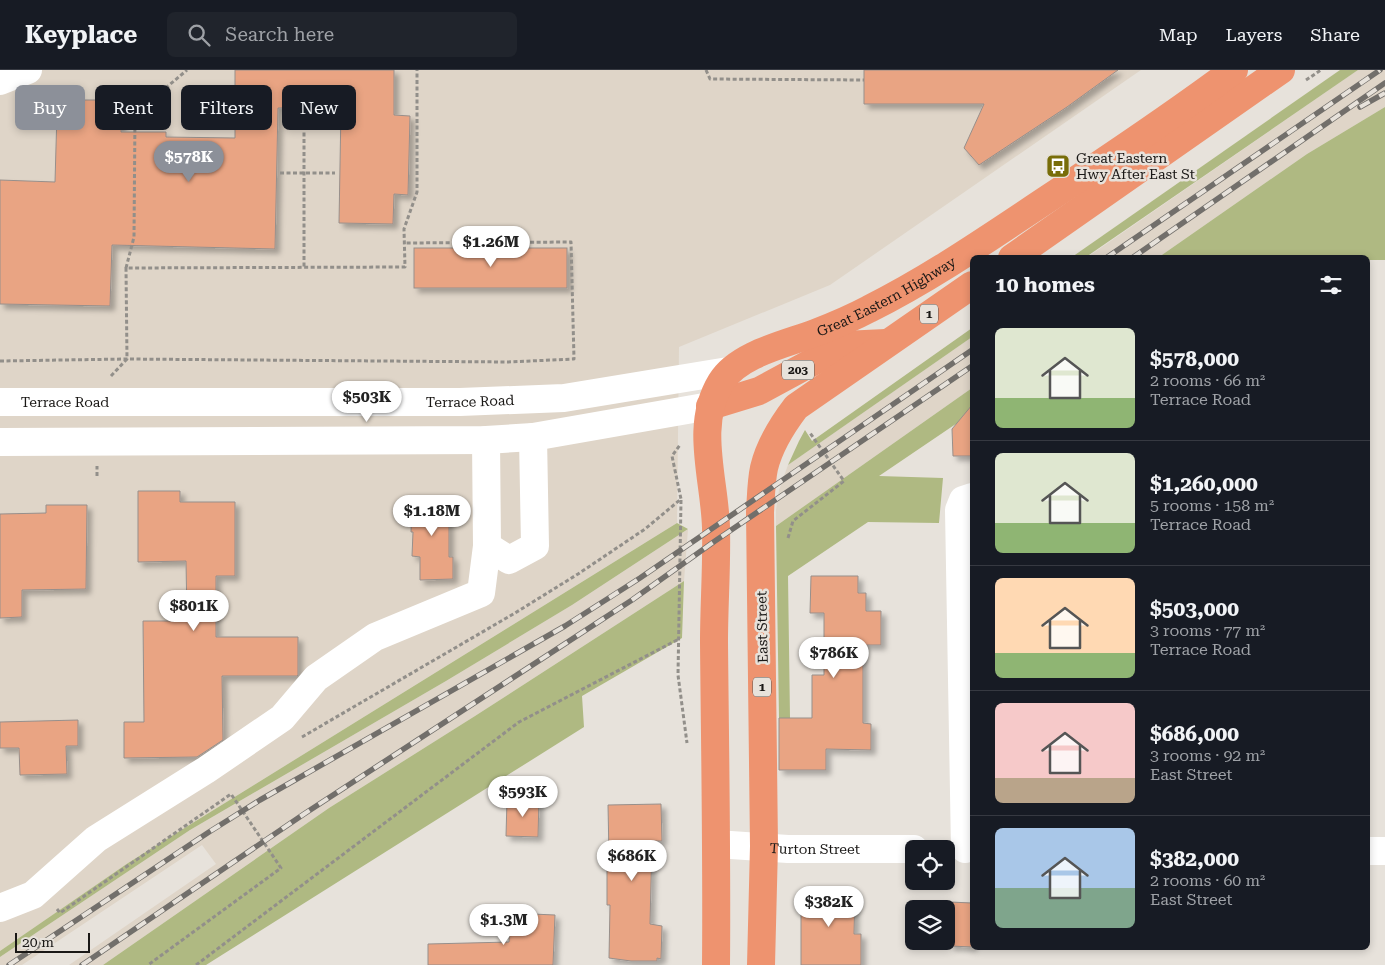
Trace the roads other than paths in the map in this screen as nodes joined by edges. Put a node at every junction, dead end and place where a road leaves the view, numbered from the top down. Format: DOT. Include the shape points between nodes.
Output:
graph roads {
  1 [pos="28,70"];
  2 [pos="1234,70"];
  3 [pos="1281,70"];
  4 [pos="0,81"];
  5 [pos="1016,255"];
  6 [pos="970,285"];
  7 [pos="886,343"];
  8 [pos="728,371"];
  9 [pos="0,402"];
  10 [pos="710,406"];
  11 [pos="533,437"];
  12 [pos="486,440"];
  13 [pos="0,442"];
  14 [pos="970,498"];
  15 [pos="488,546"];
  16 [pos="716,844"];
  17 [pos="764,846"];
  18 [pos="905,849"];
  19 [pos="961,849"];
  20 [pos="1370,851"];
  21 [pos="1385,851"];
  22 [pos="0,908"];
  23 [pos="716,965"];
  24 [pos="761,965"];
  1 -- 4 [label="street"];
  2 -- 8 [label="highway, Great Eastern Highway" via="1189,104 970,250 888,300 750,358"];
  3 -- 5 [label="highway"];
  6 -- 7 [label="highway, 1"];
  7 -- 10 [label="highway, Great Eastern Highway / 203" via="844,345 759,391"];
  7 -- 17 [label="highway, East Street / 1" via="796,408 765,466 760,512"];
  8 -- 9 [label="street, Terrace Road" via="564,398 460,402"];
  8 -- 10 [label="highway"];
  10 -- 11 [label="street, 203"];
  10 -- 16 [label="highway" via="707,440 716,527"];
  11 -- 12 [label="street, 203"];
  11 -- 15 [label="street" via="535,546 509,560"];
  12 -- 13 [label="street, 203"];
  12 -- 15 [label="street"];
  14 -- 19 [label="street" via="963,500 959,510"];
  15 -- 22 [label="street" via="481,593 374,636 316,678 282,718 96,839 33,895"];
  16 -- 17 [label="street, Turton Street"];
  16 -- 23 [label="highway"];
  17 -- 18 [label="street, Turton Street"];
  17 -- 24 [label="highway, East Street / 1"];
  20 -- 21 [label="street"];
}
